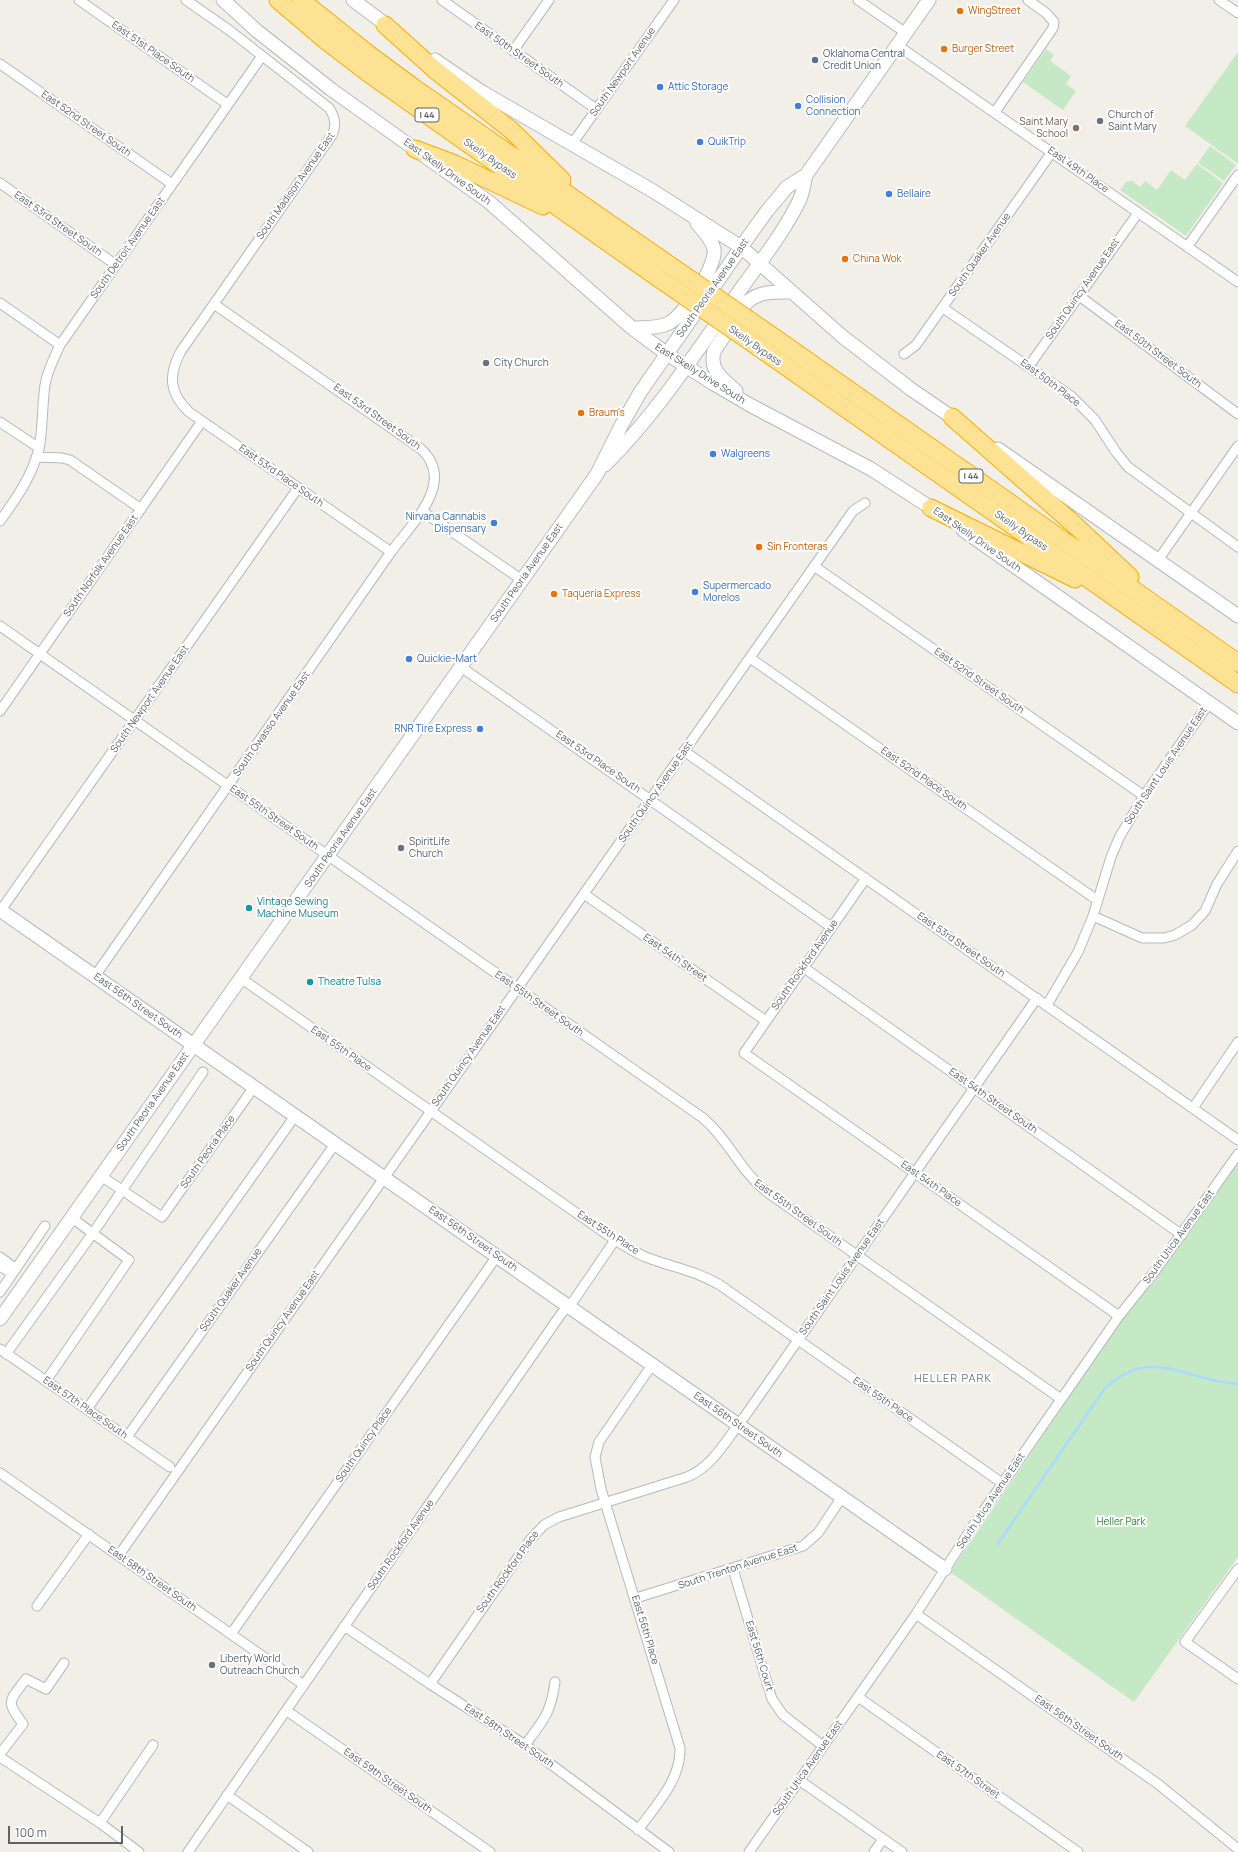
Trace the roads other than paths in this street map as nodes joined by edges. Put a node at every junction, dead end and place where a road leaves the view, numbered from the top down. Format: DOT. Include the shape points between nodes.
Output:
graph roads {
  1 [pos="79,0"];
  2 [pos="186,0"];
  3 [pos="223,0"];
  4 [pos="278,0"];
  5 [pos="302,0"];
  6 [pos="353,0"];
  7 [pos="442,0"];
  8 [pos="549,0"];
  9 [pos="674,0"];
  10 [pos="858,0"];
  11 [pos="929,0"];
  12 [pos="1028,0"];
  13 [pos="1219,0"];
  14 [pos="1238,13"];
  15 [pos="385,25"];
  16 [pos="906,33"];
  17 [pos="897,45"];
  18 [pos="513,51"];
  19 [pos="262,56"];
  20 [pos="0,64"];
  21 [pos="227,104"];
  22 [pos="596,109"];
  23 [pos="995,112"];
  24 [pos="572,144"];
  25 [pos="415,149"];
  26 [pos="1052,152"];
  27 [pos="806,175"];
  28 [pos="1238,175"];
  29 [pos="0,184"];
  30 [pos="172,184"];
  31 [pos="1138,213"];
  32 [pos="689,214"];
  33 [pos="600,216"];
  34 [pos="580,223"];
  35 [pos="741,247"];
  36 [pos="1187,247"];
  37 [pos="759,262"];
  38 [pos="116,265"];
  39 [pos="1238,282"];
  40 [pos="792,292"];
  41 [pos="1078,295"];
  42 [pos="0,303"];
  43 [pos="214,304"];
  44 [pos="943,308"];
  45 [pos="632,328"];
  46 [pos="60,345"];
  47 [pos="667,354"];
  48 [pos="904,354"];
  49 [pos="686,366"];
  50 [pos="1029,366"];
  51 [pos="175,395"];
  52 [pos="750,405"];
  53 [pos="1238,414"];
  54 [pos="952,417"];
  55 [pos="202,421"];
  56 [pos="0,422"];
  57 [pos="1238,446"];
  58 [pos="37,453"];
  59 [pos="597,474"];
  60 [pos="298,488"];
  61 [pos="865,503"];
  62 [pos="931,508"];
  63 [pos="141,509"];
  64 [pos="422,511"];
  65 [pos="1190,513"];
  66 [pos="0,521"];
  67 [pos="1238,547"];
  68 [pos="391,552"];
  69 [pos="1158,560"];
  70 [pos="814,566"];
  71 [pos="522,580"];
  72 [pos="1118,600"];
  73 [pos="1238,616"];
  74 [pos="1174,618"];
  75 [pos="0,626"];
  76 [pos="40,654"];
  77 [pos="750,658"];
  78 [pos="1238,663"];
  79 [pos="461,667"];
  80 [pos="1238,684"];
  81 [pos="1209,703"];
  82 [pos="0,711"];
  83 [pos="135,720"];
  84 [pos="1238,723"];
  85 [pos="684,751"];
  86 [pos="229,786"];
  87 [pos="1144,796"];
  88 [pos="650,799"];
  89 [pos="1238,851"];
  90 [pos="328,857"];
  91 [pos="866,878"];
  92 [pos="584,894"];
  93 [pos="1097,900"];
  94 [pos="0,910"];
  95 [pos="1093,916"];
  96 [pos="832,927"];
  97 [pos="803,967"];
  98 [pos="95,976"];
  99 [pos="242,979"];
  100 [pos="517,988"];
  101 [pos="1037,998"];
  102 [pos="1047,1005"];
  103 [pos="766,1021"];
  104 [pos="1238,1042"];
  105 [pos="194,1046"];
  106 [pos="744,1053"];
  107 [pos="203,1072"];
  108 [pos="254,1087"];
  109 [pos="975,1088"];
  110 [pos="1192,1108"];
  111 [pos="430,1110"];
  112 [pos="295,1116"];
  113 [pos="1238,1140"];
  114 [pos="335,1144"];
  115 [pos="1238,1154"];
  116 [pos="915,1173"];
  117 [pos="101,1176"];
  118 [pos="384,1178"];
  119 [pos="121,1191"];
  120 [pos="72,1218"];
  121 [pos="45,1226"];
  122 [pos="93,1232"];
  123 [pos="1182,1235"];
  124 [pos="616,1240"];
  125 [pos="496,1256"];
  126 [pos="857,1256"];
  127 [pos="0,1257"];
  128 [pos="0,1266"];
  129 [pos="14,1272"];
  130 [pos="27,1281"];
  131 [pos="0,1292"];
  132 [pos="568,1306"];
  133 [pos="1119,1316"];
  134 [pos="0,1320"];
  135 [pos="798,1340"];
  136 [pos="3,1352"];
  137 [pos="652,1365"];
  138 [pos="46,1381"];
  139 [pos="1061,1399"];
  140 [pos="87,1409"];
  141 [pos="738,1425"];
  142 [pos="127,1437"];
  143 [pos="170,1466"];
  144 [pos="0,1473"];
  145 [pos="1002,1483"];
  146 [pos="842,1497"];
  147 [pos="606,1502"];
  148 [pos="89,1534"];
  149 [pos="119,1556"];
  150 [pos="733,1569"];
  151 [pos="945,1569"];
  152 [pos="1238,1569"];
  153 [pos="636,1598"];
  154 [pos="37,1606"];
  155 [pos="916,1614"];
  156 [pos="344,1626"];
  157 [pos="231,1634"];
  158 [pos="64,1663"];
  159 [pos="1238,1680"];
  160 [pos="554,1682"];
  161 [pos="430,1684"];
  162 [pos="304,1685"];
  163 [pos="858,1697"];
  164 [pos="287,1711"];
  165 [pos="153,1745"];
  166 [pos="525,1745"];
  167 [pos="823,1746"];
  168 [pos="0,1756"];
  169 [pos="799,1780"];
  170 [pos="227,1795"];
  171 [pos="100,1823"];
  172 [pos="638,1830"];
  173 [pos="883,1839"];
  174 [pos="1238,1849"];
  175 [pos="140,1852"];
  176 [pos="188,1852"];
  177 [pos="308,1852"];
  178 [pos="490,1852"];
  179 [pos="669,1852"];
  180 [pos="749,1852"];
  181 [pos="874,1852"];
  182 [pos="902,1852"];
  183 [pos="1078,1852"];
  1 -- 21 [label="street, East 51st Place South"];
  2 -- 19 [label="street, South Madison Avenue East"];
  3 -- 25 [label="main road, East Skelly Drive South" via="257,31 332,90"];
  4 -- 34 [label="highway, Skelly Bypass / I 44" via="368,73"];
  5 -- 33 [label="highway, Skelly Bypass / I 44" via="407,83"];
  6 -- 15 [label="main road"];
  7 -- 18 [label="street, East 50th Street South"];
  8 -- 18 [label="street"];
  9 -- 22 [label="street, South Newport Avenue"];
  10 -- 16 [label="street"];
  11 -- 16 [label="main road, South Peoria Avenue East"];
  12 -- 23 [label="street" via="1054,22 1050,33"];
  13 -- 14 [label="street"];
  15 -- 24 [label="main road" via="482,92"];
  15 -- 33 [label="highway" via="435,70 511,130"];
  16 -- 17 [label="main road, South Peoria Avenue East"];
  17 -- 23 [label="street, East 49th Place"];
  17 -- 27 [label="main road, South Peoria Avenue East"];
  18 -- 22 [label="street, East 50th Street South"];
  19 -- 21 [label="street, South Detroit Avenue East"];
  19 -- 43 [label="street, South Madison Avenue East" via="329,108 336,128"];
  20 -- 30 [label="street, East 52nd Street South"];
  21 -- 30 [label="street, South Detroit Avenue East"];
  22 -- 24 [label="street, South Newport Avenue"];
  23 -- 26 [label="street, East 49th Place"];
  24 -- 32 [label="main road"];
  25 -- 34 [label="highway" via="454,164"];
  25 -- 45 [label="main road, East Skelly Drive South" via="490,202"];
  26 -- 31 [label="street, East 49th Place"];
  26 -- 44 [label="street, South Quaker Avenue"];
  27 -- 35 [label="main road, South Peoria Avenue East" via="787,187"];
  27 -- 37 [label="main road, South Peoria Avenue East" via="800,198"];
  28 -- 36 [label="street"];
  29 -- 38 [label="street, East 53rd Street South"];
  30 -- 38 [label="street, South Detroit Avenue East"];
  31 -- 36 [label="street, East 49th Place"];
  31 -- 41 [label="street, South Quincy Avenue East"];
  32 -- 35 [label="main road"];
  32 -- 45 [label="main road" via="712,242 714,254 711,268 674,320 660,326"];
  33 -- 74 [label="highway, Skelly Bypass / I 44, bridge"];
  34 -- 72 [label="highway, Skelly Bypass / I 44, bridge"];
  35 -- 37 [label="main road"];
  35 -- 47 [label="main road, South Peoria Avenue East"];
  36 -- 39 [label="street, East 49th Place"];
  37 -- 40 [label="main road"];
  37 -- 49 [label="main road, South Peoria Avenue East"];
  38 -- 46 [label="street, South Detroit Avenue East"];
  40 -- 52 [label="main road" via="766,292 753,297 714,351 714,370"];
  40 -- 54 [label="main road" via="853,345"];
  41 -- 50 [label="street, South Quincy Avenue East"];
  41 -- 53 [label="street, East 50th Street South"];
  42 -- 46 [label="street"];
  43 -- 51 [label="street, South Madison Avenue East" via="175,361 172,371"];
  43 -- 64 [label="street, East 53rd Street South" via="426,454 434,470 435,483 430,499"];
  44 -- 48 [label="street, South Quaker Avenue" via="916,345"];
  44 -- 50 [label="street, East 50th Place"];
  45 -- 47 [label="main road, East Skelly Drive South"];
  46 -- 58 [label="street, South Detroit Avenue East" via="45,384"];
  47 -- 49 [label="main road, East Skelly Drive South"];
  47 -- 59 [label="main road, South Peoria Avenue East" via="635,401"];
  49 -- 52 [label="main road, East Skelly Drive South"];
  49 -- 59 [label="main road, South Peoria Avenue East" via="661,403"];
  50 -- 65 [label="street, East 50th Place" via="1085,409 1128,467"];
  51 -- 55 [label="street, East 53rd Place South" via="182,405"];
  52 -- 62 [label="main road, East Skelly Drive South" via="865,465"];
  54 -- 69 [label="main road"];
  54 -- 74 [label="highway" via="1077,527"];
  55 -- 60 [label="street, East 53rd Place South"];
  55 -- 63 [label="street, South Norfolk Avenue East"];
  56 -- 58 [label="street"];
  57 -- 65 [label="street"];
  58 -- 63 [label="street" via="70,460"];
  58 -- 66 [label="street" via="18,495"];
  59 -- 71 [label="main road, South Peoria Avenue East"];
  60 -- 68 [label="street, East 53rd Place South"];
  60 -- 83 [label="street, South Newport Avenue East"];
  61 -- 70 [label="street, South Quincy Avenue East" via="853,511"];
  62 -- 72 [label="highway"];
  62 -- 81 [label="main road, East Skelly Drive South"];
  63 -- 76 [label="street, South Norfolk Avenue East"];
  64 -- 68 [label="street, South Owasso Avenue East"];
  64 -- 71 [label="street"];
  65 -- 67 [label="street, East 50th Place"];
  65 -- 69 [label="street"];
  68 -- 86 [label="street, South Owasso Avenue East"];
  69 -- 73 [label="main road"];
  70 -- 77 [label="street, South Quincy Avenue East"];
  70 -- 87 [label="street, East 52nd Street South"];
  71 -- 79 [label="main road, South Peoria Avenue East"];
  72 -- 80 [label="highway, Skelly Bypass / I 44"];
  74 -- 78 [label="highway, Skelly Bypass / I 44"];
  75 -- 76 [label="street, East 55th Street South"];
  76 -- 82 [label="street, South Norfolk Avenue East"];
  76 -- 83 [label="street, East 55th Street South"];
  77 -- 85 [label="street, South Quincy Avenue East"];
  77 -- 93 [label="street, East 52nd Place South"];
  79 -- 88 [label="street, East 53rd Place South"];
  79 -- 90 [label="main road, South Peoria Avenue East"];
  81 -- 84 [label="main road, East Skelly Drive South"];
  81 -- 87 [label="street, South Saint Louis Avenue East"];
  83 -- 86 [label="street, East 55th Street South"];
  83 -- 94 [label="street, South Newport Avenue East"];
  85 -- 88 [label="street, South Quincy Avenue East"];
  85 -- 91 [label="street, East 53rd Street South"];
  86 -- 90 [label="street, East 55th Street South"];
  86 -- 98 [label="street, South Owasso Avenue East"];
  87 -- 93 [label="street, South Saint Louis Avenue East" via="1120,836 1106,868"];
  88 -- 92 [label="street, South Quincy Avenue East"];
  88 -- 96 [label="street, East 53rd Place South"];
  89 -- 95 [label="street" via="1217,884 1205,911 1192,926 1175,935 1142,938"];
  90 -- 99 [label="main road, South Peoria Avenue East"];
  90 -- 100 [label="street, East 55th Street South"];
  91 -- 96 [label="street, South Rockford Avenue"];
  91 -- 101 [label="street, East 53rd Street South"];
  92 -- 100 [label="street, South Quincy Avenue East"];
  92 -- 103 [label="street, East 54th Street"];
  93 -- 95 [label="street, South Saint Louis Avenue East"];
  94 -- 98 [label="main road, East 56th Street South"];
  95 -- 102 [label="street, South Saint Louis Avenue East" via="1078,952"];
  96 -- 97 [label="street, South Rockford Avenue"];
  97 -- 103 [label="street, South Rockford Avenue"];
  97 -- 109 [label="street, East 54th Street South"];
  98 -- 105 [label="main road, East 56th Street South"];
  99 -- 105 [label="main road, South Peoria Avenue East"];
  99 -- 111 [label="street, East 55th Place"];
  100 -- 111 [label="street, South Quincy Avenue East"];
  100 -- 126 [label="street, East 55th Street South" via="703,1118 721,1135 739,1164 756,1184"];
  101 -- 102 [label="street, East 53rd Street South"];
  101 -- 109 [label="street, South Saint Louis Avenue East"];
  102 -- 110 [label="street, East 53rd Street South"];
  103 -- 106 [label="street, South Rockford Avenue"];
  104 -- 110 [label="street"];
  105 -- 108 [label="main road, East 56th Street South"];
  105 -- 117 [label="main road, South Peoria Avenue East"];
  106 -- 116 [label="street, East 54th Place"];
  107 -- 119 [label="street"];
  108 -- 112 [label="main road, East 56th Street South"];
  108 -- 119 [label="street, South Peoria Place" via="162,1217"];
  109 -- 116 [label="street, South Saint Louis Avenue East"];
  109 -- 123 [label="street, East 54th Street South"];
  110 -- 113 [label="street, East 53rd Street South"];
  111 -- 118 [label="street, South Quincy Avenue East"];
  111 -- 124 [label="street, East 55th Place"];
  112 -- 114 [label="main road, East 56th Street South"];
  112 -- 140 [label="street"];
  114 -- 118 [label="main road, East 56th Street South"];
  114 -- 142 [label="street, South Quaker Avenue"];
  115 -- 123 [label="street, South Utica Avenue East"];
  116 -- 126 [label="street, South Saint Louis Avenue East"];
  116 -- 133 [label="street, East 54th Place"];
  117 -- 119 [label="street"];
  117 -- 120 [label="main road, South Peoria Avenue East"];
  118 -- 125 [label="main road, East 56th Street South"];
  118 -- 149 [label="street, South Quincy Avenue East"];
  119 -- 122 [label="street"];
  120 -- 122 [label="street"];
  120 -- 130 [label="main road, South Peoria Avenue East"];
  121 -- 129 [label="street"];
  122 -- 136 [label="street"];
  122 -- 138 [label="street" via="129,1260"];
  123 -- 133 [label="street, South Utica Avenue East"];
  124 -- 132 [label="street, South Rockford Avenue"];
  124 -- 135 [label="street, East 55th Place" via="650,1259 703,1275"];
  125 -- 132 [label="main road, East 56th Street South"];
  125 -- 157 [label="street, South Quincy Place"];
  126 -- 135 [label="street, South Saint Louis Avenue East"];
  126 -- 139 [label="street, East 55th Street South"];
  127 -- 129 [label="street"];
  128 -- 129 [label="street"];
  129 -- 130 [label="street"];
  129 -- 131 [label="street"];
  130 -- 134 [label="main road, South Peoria Avenue East"];
  132 -- 137 [label="main road, East 56th Street South"];
  132 -- 156 [label="street, South Rockford Avenue"];
  133 -- 139 [label="street, South Utica Avenue East"];
  135 -- 141 [label="street, South Saint Louis Avenue East"];
  135 -- 145 [label="street, East 55th Place"];
  136 -- 138 [label="street, East 57th Place South"];
  137 -- 141 [label="main road, East 56th Street South"];
  137 -- 147 [label="street" via="597,1449 596,1464"];
  138 -- 140 [label="street, East 57th Place South"];
  139 -- 145 [label="street, South Utica Avenue East"];
  140 -- 142 [label="street, East 57th Place South"];
  141 -- 146 [label="main road, East 56th Street South"];
  141 -- 147 [label="street, South Saint Louis Avenue East" via="710,1462 696,1473"];
  142 -- 143 [label="street, East 57th Place South"];
  144 -- 148 [label="street, East 58th Street South"];
  145 -- 151 [label="street, South Utica Avenue East"];
  146 -- 150 [label="street, South Trenton Avenue East" via="818,1533 803,1546"];
  146 -- 151 [label="main road, East 56th Street South"];
  147 -- 153 [label="street, East 56th Place"];
  147 -- 161 [label="street, South Rockford Place" via="552,1520 535,1534"];
  148 -- 149 [label="street, East 58th Street South"];
  148 -- 154 [label="street"];
  149 -- 157 [label="street, East 58th Street South"];
  150 -- 153 [label="street, South Trenton Avenue East"];
  150 -- 167 [label="street, East 56th Court" via="772,1699 783,1715"];
  151 -- 155 [label="street, South Utica Avenue East"];
  152 -- 159 [label="street" via="1185,1642"];
  153 -- 172 [label="street, East 56th Place" via="678,1739 681,1759 674,1780"];
  155 -- 163 [label="street, South Utica Avenue East"];
  155 -- 174 [label="street, East 56th Street South" via="1158,1784"];
  156 -- 161 [label="street, East 58th Street South"];
  156 -- 162 [label="street, South Rockford Avenue"];
  157 -- 162 [label="street, East 58th Street South"];
  158 -- 168 [label="street" via="46,1689 26,1679 11,1699 10,1707 23,1724"];
  160 -- 166 [label="street" via="552,1702 547,1715"];
  161 -- 166 [label="street, East 58th Street South"];
  162 -- 164 [label="street, South Rockford Avenue"];
  163 -- 167 [label="street, South Utica Avenue East"];
  163 -- 183 [label="street, East 57th Street"];
  164 -- 170 [label="street, South Rockford Avenue"];
  164 -- 178 [label="street, East 59th Street South"];
  165 -- 171 [label="street"];
  166 -- 172 [label="street, East 58th Street South"];
  167 -- 169 [label="street, South Utica Avenue East"];
  168 -- 171 [label="street"];
  169 -- 173 [label="street"];
  169 -- 180 [label="street, South Utica Avenue East"];
  170 -- 176 [label="street, South Rockford Avenue"];
  170 -- 177 [label="street"];
  171 -- 175 [label="street"];
  172 -- 179 [label="street, East 58th Street South"];
  173 -- 181 [label="street"];
  173 -- 182 [label="street"];
}
